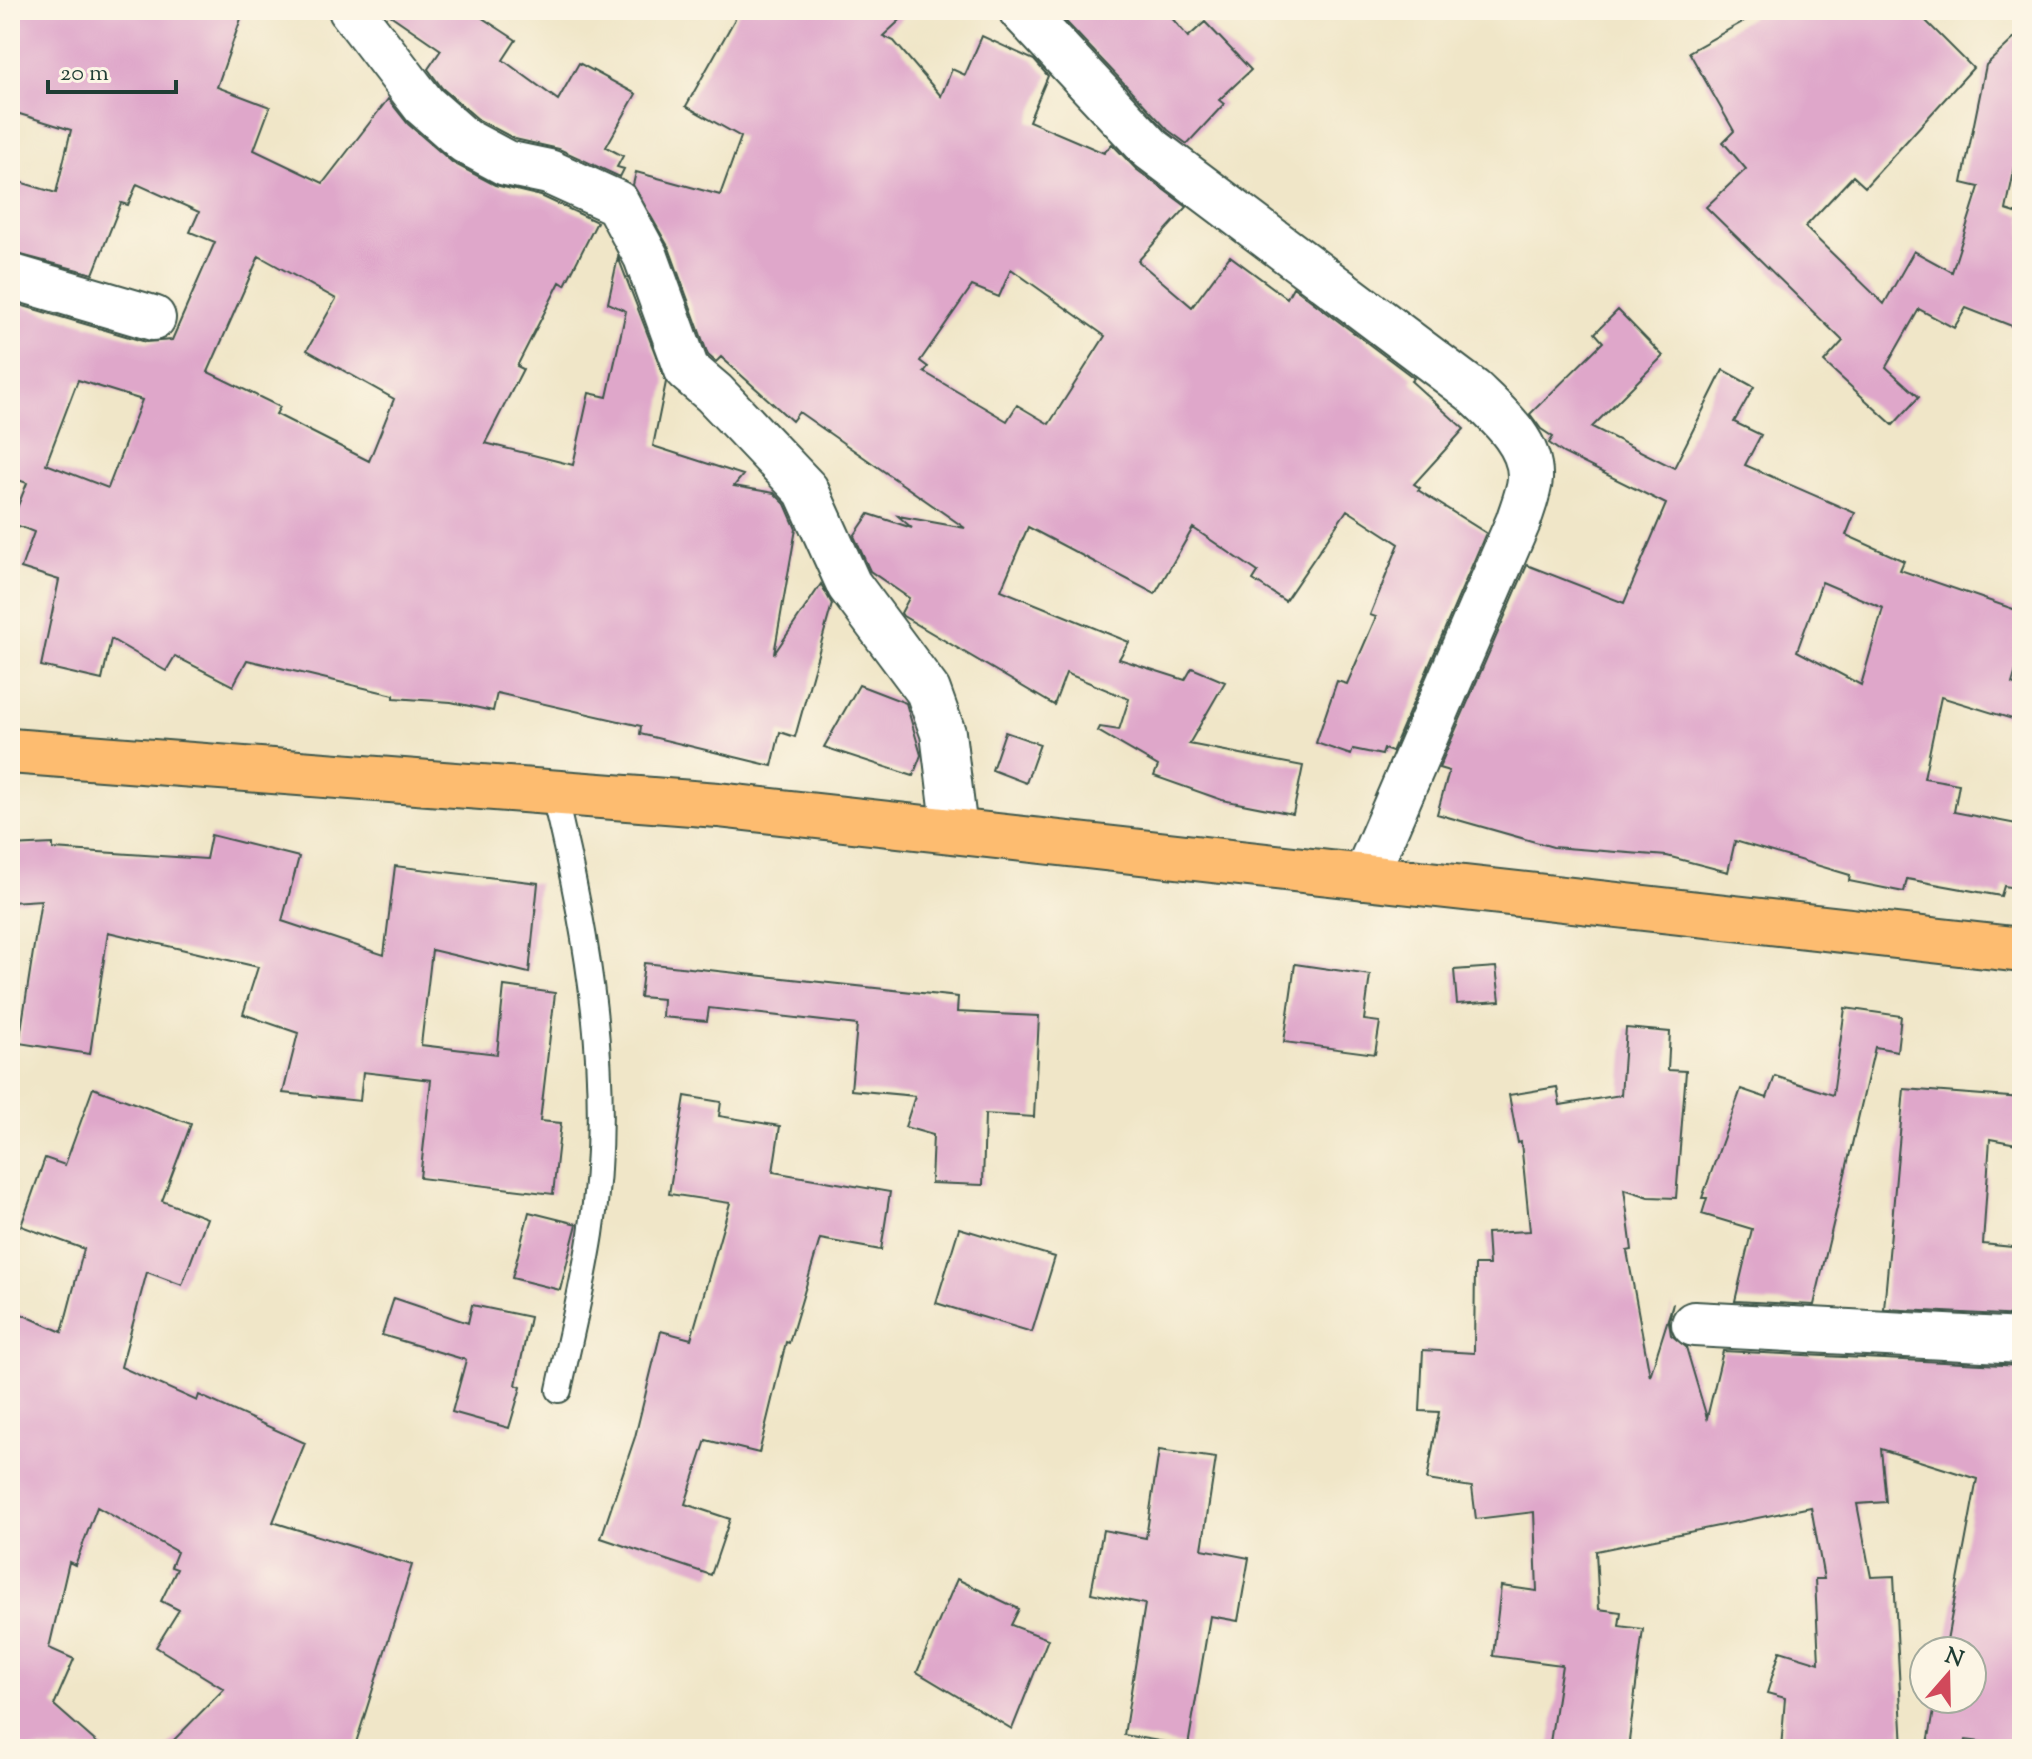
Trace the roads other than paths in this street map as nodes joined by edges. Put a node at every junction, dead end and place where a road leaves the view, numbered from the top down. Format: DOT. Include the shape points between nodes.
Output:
graph roads {
  1 [pos="351,10"];
  2 [pos="1021,10"];
  3 [pos="10,276"];
  4 [pos="153,318"];
  5 [pos="10,751"];
  6 [pos="553,792"];
  7 [pos="955,831"];
  8 [pos="1365,877"];
  9 [pos="2022,950"];
  10 [pos="1694,1324"];
  11 [pos="2022,1341"];
  12 [pos="559,1390"];
  1 -- 7 [label="street" via="424,105 465,141 506,163 549,172 617,203 646,257 687,370 806,490 849,585 928,691 943,733"];
  2 -- 8 [label="street" via="1151,149 1473,391 1507,426 1528,459 1530,480 1518,522"];
  3 -- 4 [label="street"];
  5 -- 6 [label="main road"];
  6 -- 7 [label="main road"];
  6 -- 12 [label="lane" via="589,969 600,1116 591,1233"];
  7 -- 8 [label="main road"];
  8 -- 9 [label="main road"];
  10 -- 11 [label="street"];
}
